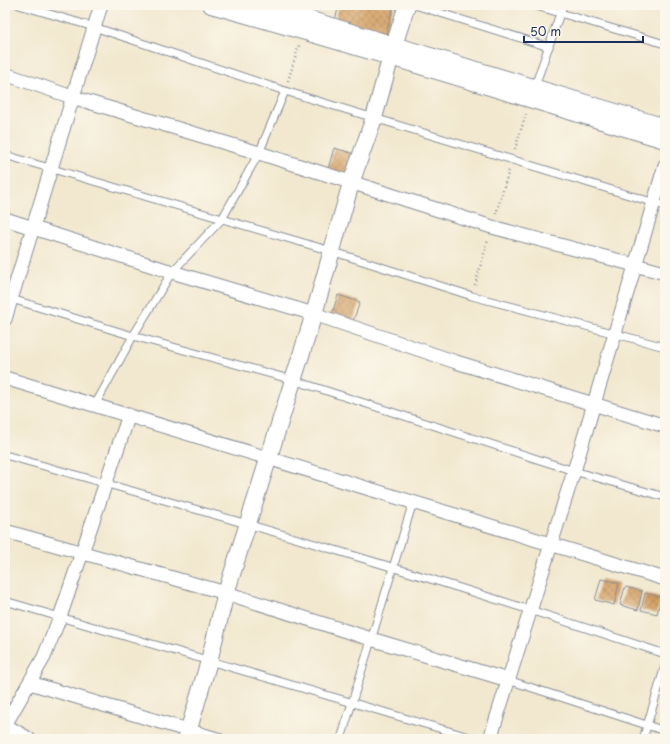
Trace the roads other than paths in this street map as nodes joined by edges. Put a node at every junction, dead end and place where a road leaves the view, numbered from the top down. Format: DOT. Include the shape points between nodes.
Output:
graph roads {
  1 [pos="19,5"];
  2 [pos="101,5"];
  3 [pos="211,5"];
  4 [pos="262,5"];
  5 [pos="407,5"];
  6 [pos="415,5"];
  7 [pos="533,5"];
  8 [pos="563,5"];
  9 [pos="560,14"];
  10 [pos="94,28"];
  11 [pos="665,44"];
  12 [pos="548,47"];
  13 [pos="392,52"];
  14 [pos="5,74"];
  15 [pos="535,86"];
  16 [pos="285,91"];
  17 [pos="72,97"];
  18 [pos="374,118"];
  19 [pos="665,126"];
  20 [pos="665,140"];
  21 [pos="259,153"];
  22 [pos="5,155"];
  23 [pos="665,165"];
  24 [pos="50,168"];
  25 [pos="351,183"];
  26 [pos="660,204"];
  27 [pos="5,218"];
  28 [pos="222,219"];
  29 [pos="32,226"];
  30 [pos="331,251"];
  31 [pos="636,266"];
  32 [pos="172,272"];
  33 [pos="665,273"];
  34 [pos="8,298"];
  35 [pos="314,314"];
  36 [pos="5,319"];
  37 [pos="616,333"];
  38 [pos="133,336"];
  39 [pos="665,347"];
  40 [pos="5,378"];
  41 [pos="292,380"];
  42 [pos="594,404"];
  43 [pos="95,405"];
  44 [pos="129,416"];
  45 [pos="665,426"];
  46 [pos="5,455"];
  47 [pos="268,458"];
  48 [pos="574,471"];
  49 [pos="107,483"];
  50 [pos="665,497"];
  51 [pos="413,502"];
  52 [pos="247,524"];
  53 [pos="5,530"];
  54 [pos="552,544"];
  55 [pos="82,554"];
  56 [pos="394,566"];
  57 [pos="665,579"];
  58 [pos="226,593"];
  59 [pos="5,601"];
  60 [pos="532,609"];
  61 [pos="60,617"];
  62 [pos="370,639"];
  63 [pos="665,654"];
  64 [pos="209,661"];
  65 [pos="665,666"];
  66 [pos="508,680"];
  67 [pos="30,683"];
  68 [pos="352,703"];
  69 [pos="5,725"];
  70 [pos="646,726"];
  71 [pos="665,731"];
  72 [pos="187,735"];
  73 [pos="28,739"];
  74 [pos="217,739"];
  75 [pos="341,739"];
  76 [pos="476,739"];
  77 [pos="490,739"];
  78 [pos="642,739"];
  1 -- 10 [label="lane"];
  2 -- 10 [label="street"];
  3 -- 13 [label="street"];
  4 -- 13 [label="street"];
  5 -- 13 [label="street"];
  6 -- 12 [label="lane"];
  7 -- 9 [label="lane"];
  8 -- 9 [label="lane"];
  9 -- 11 [label="lane"];
  9 -- 12 [label="lane"];
  10 -- 16 [label="lane"];
  10 -- 17 [label="street"];
  12 -- 15 [label="lane"];
  13 -- 15 [label="street"];
  13 -- 18 [label="street"];
  13 -- 20 [label="street"];
  14 -- 17 [label="street"];
  15 -- 19 [label="street"];
  16 -- 18 [label="lane"];
  16 -- 21 [label="lane"];
  17 -- 21 [label="street"];
  17 -- 24 [label="street"];
  18 -- 25 [label="street"];
  18 -- 26 [label="lane"];
  21 -- 25 [label="street"];
  21 -- 28 [label="lane"];
  22 -- 24 [label="lane"];
  23 -- 26 [label="street"];
  24 -- 28 [label="lane"];
  24 -- 29 [label="street"];
  25 -- 30 [label="street"];
  25 -- 31 [label="street" via="492,227"];
  26 -- 31 [label="street"];
  27 -- 29 [label="street"];
  28 -- 30 [label="lane"];
  28 -- 32 [label="lane"];
  29 -- 32 [label="street"];
  29 -- 34 [label="street"];
  30 -- 35 [label="street"];
  30 -- 37 [label="lane" via="472,296"];
  31 -- 33 [label="street"];
  31 -- 37 [label="street"];
  32 -- 35 [label="street"];
  32 -- 38 [label="lane"];
  34 -- 36 [label="street"];
  34 -- 38 [label="lane"];
  35 -- 41 [label="street"];
  35 -- 42 [label="street" via="456,362"];
  37 -- 39 [label="lane"];
  37 -- 42 [label="street"];
  38 -- 41 [label="lane"];
  38 -- 43 [label="lane"];
  40 -- 43 [label="street"];
  41 -- 47 [label="street"];
  41 -- 48 [label="lane"];
  42 -- 45 [label="street"];
  42 -- 48 [label="street"];
  43 -- 44 [label="street"];
  44 -- 47 [label="street"];
  44 -- 49 [label="street"];
  46 -- 49 [label="lane"];
  47 -- 51 [label="street"];
  47 -- 52 [label="street"];
  48 -- 50 [label="lane"];
  48 -- 54 [label="street"];
  49 -- 52 [label="lane"];
  49 -- 55 [label="street"];
  51 -- 54 [label="street"];
  51 -- 56 [label="lane"];
  52 -- 56 [label="lane"];
  52 -- 58 [label="street"];
  53 -- 55 [label="street"];
  54 -- 57 [label="street"];
  54 -- 60 [label="street"];
  55 -- 58 [label="street"];
  55 -- 61 [label="street"];
  56 -- 60 [label="lane"];
  56 -- 62 [label="lane"];
  58 -- 62 [label="street"];
  58 -- 64 [label="street"];
  59 -- 61 [label="lane"];
  60 -- 63 [label="lane"];
  60 -- 66 [label="street"];
  61 -- 64 [label="lane"];
  61 -- 67 [label="street"];
  62 -- 66 [label="street"];
  62 -- 68 [label="lane"];
  64 -- 68 [label="lane"];
  64 -- 72 [label="street"];
  65 -- 70 [label="lane"];
  66 -- 70 [label="lane"];
  66 -- 77 [label="street"];
  67 -- 69 [label="street"];
  67 -- 72 [label="street"];
  68 -- 75 [label="lane"];
  68 -- 76 [label="lane"];
  69 -- 73 [label="street"];
  70 -- 71 [label="lane"];
  70 -- 78 [label="lane"];
  72 -- 74 [label="street"];
}
